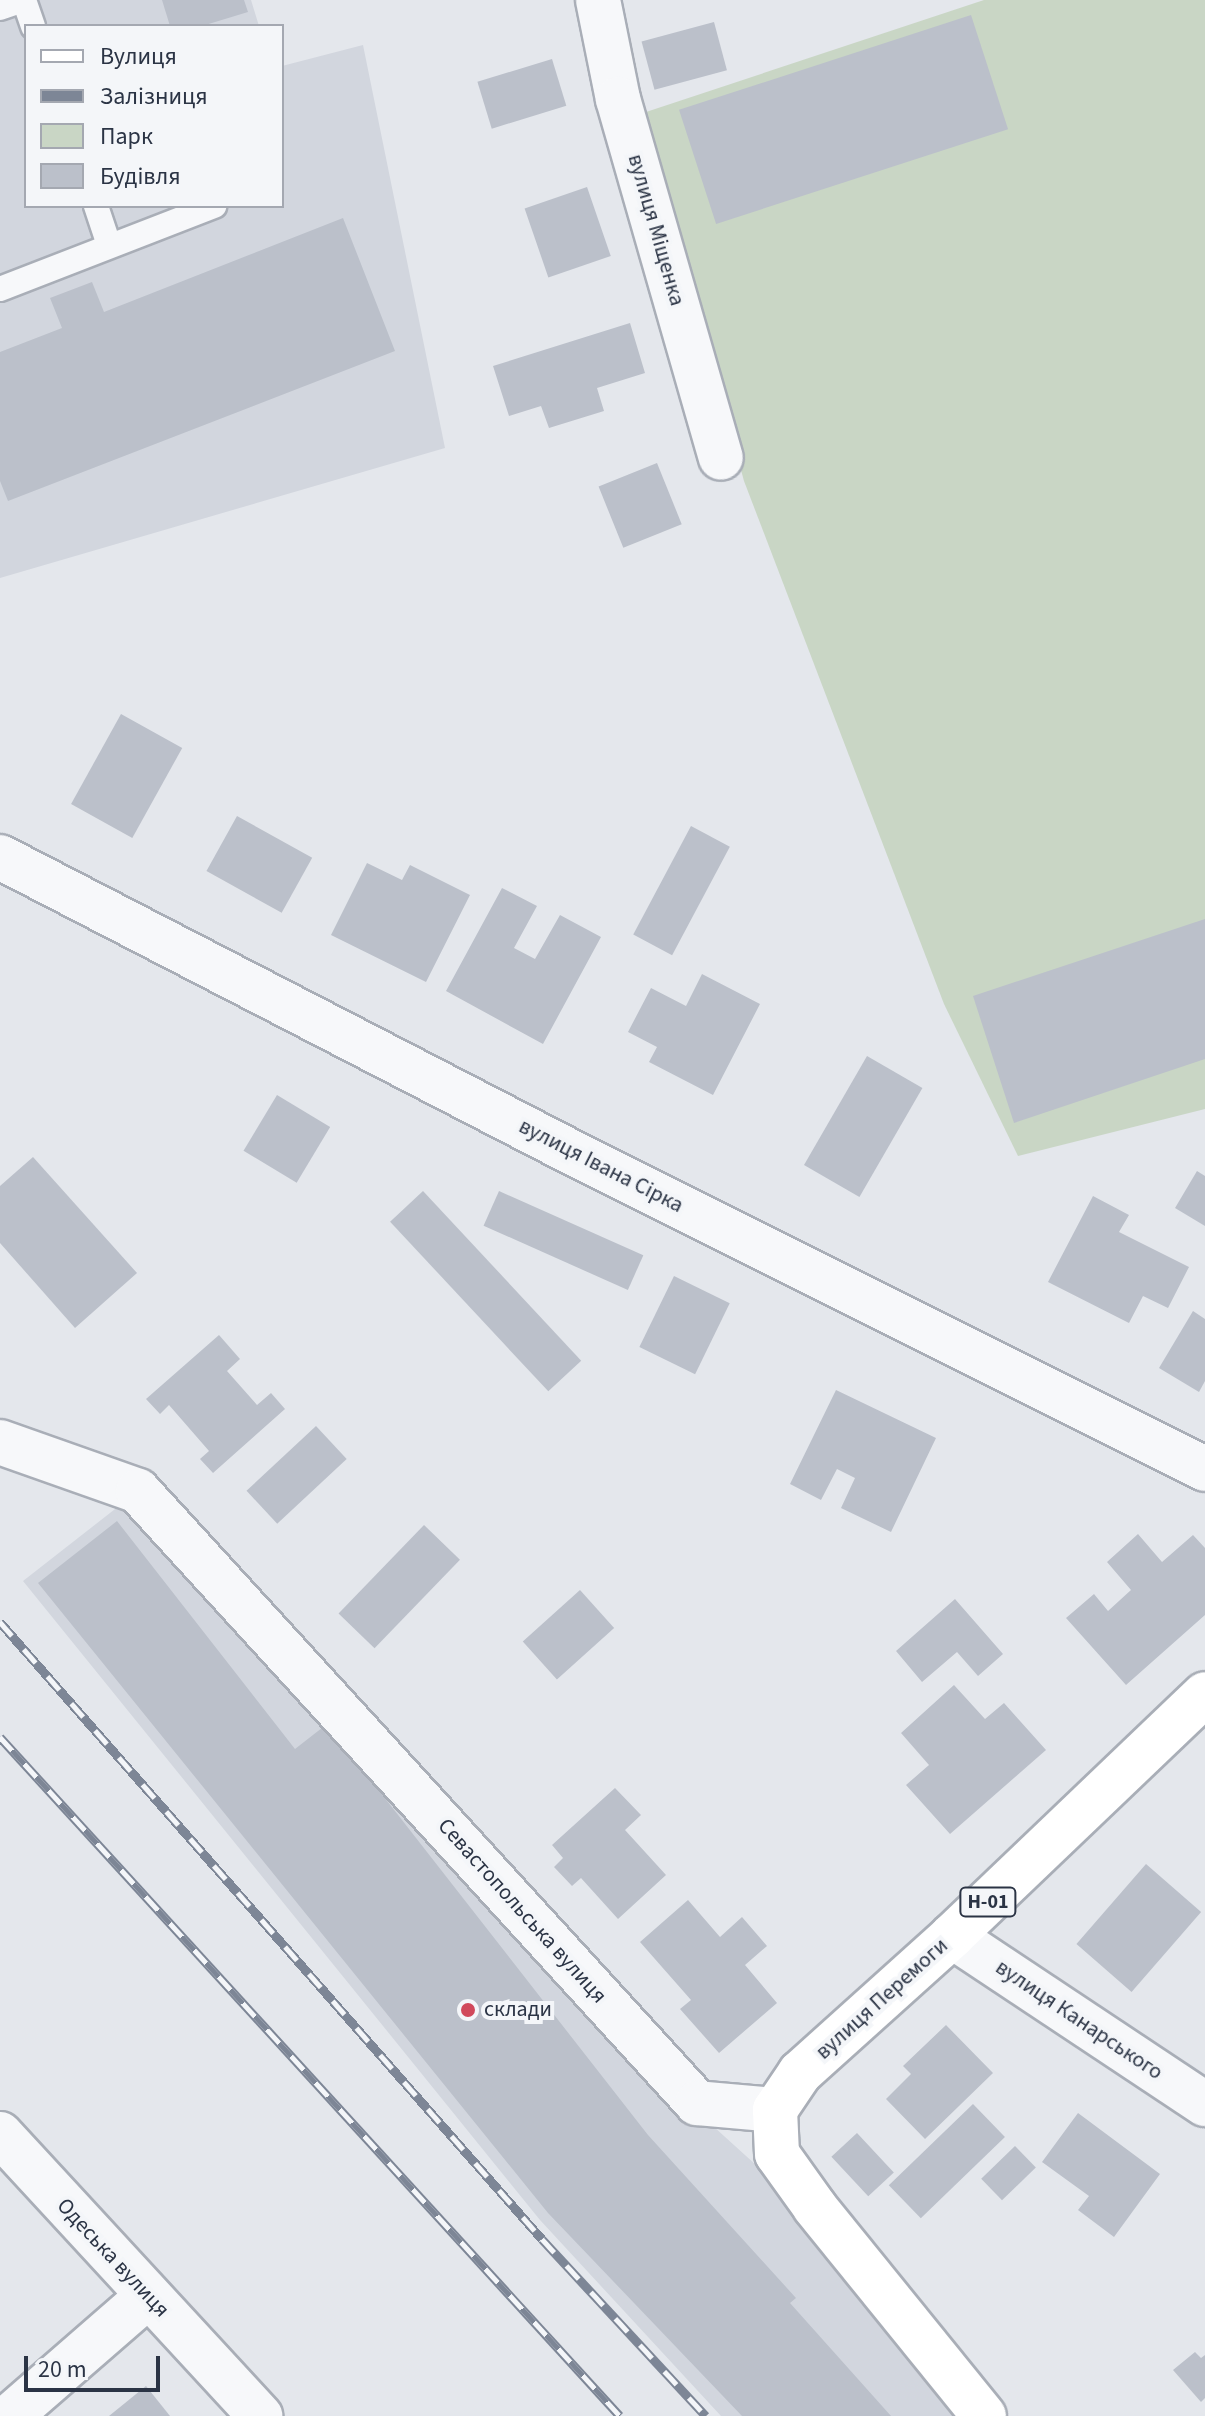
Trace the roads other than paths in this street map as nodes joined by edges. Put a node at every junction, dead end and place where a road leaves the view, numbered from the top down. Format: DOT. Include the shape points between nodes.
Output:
graph roads {
  1 [pos="24,0"];
  2 [pos="598,0"];
  3 [pos="0,8"];
  4 [pos="32,24"];
  5 [pos="97,208"];
  6 [pos="209,208"];
  7 [pos="109,245"];
  8 [pos="0,289"];
  9 [pos="721,458"];
  10 [pos="0,857"];
  11 [pos="0,1442"];
  12 [pos="1205,1469"];
  13 [pos="1205,1694"];
  14 [pos="952,1936"];
  15 [pos="1205,2104"];
  16 [pos="775,2110"];
  17 [pos="0,2134"];
  18 [pos="148,2296"];
  19 [pos="10,2416"];
  20 [pos="260,2416"];
  21 [pos="984,2416"];
  1 -- 3 [label="lane"];
  1 -- 4 [label="lane"];
  2 -- 9 [label="street, вулиця Міщенка" via="618,99"];
  5 -- 7 [label="lane"];
  6 -- 7 [label="lane"];
  7 -- 8 [label="lane"];
  10 -- 12 [label="street, вулиця Івана Сірка" via="575,1154"];
  11 -- 16 [label="street, Севастопольська вулиця" via="138,1491 697,2103"];
  13 -- 14 [label="main road, вулиця Перемоги / Н-01"];
  14 -- 15 [label="street, вулиця Канарського"];
  14 -- 16 [label="main road, вулиця Перемоги / Н-01" via="800,2073"];
  16 -- 21 [label="main road" via="777,2154"];
  17 -- 18 [label="street, Одеська вулиця"];
  18 -- 19 [label="street"];
  18 -- 20 [label="street, Одеська вулиця"];
}
